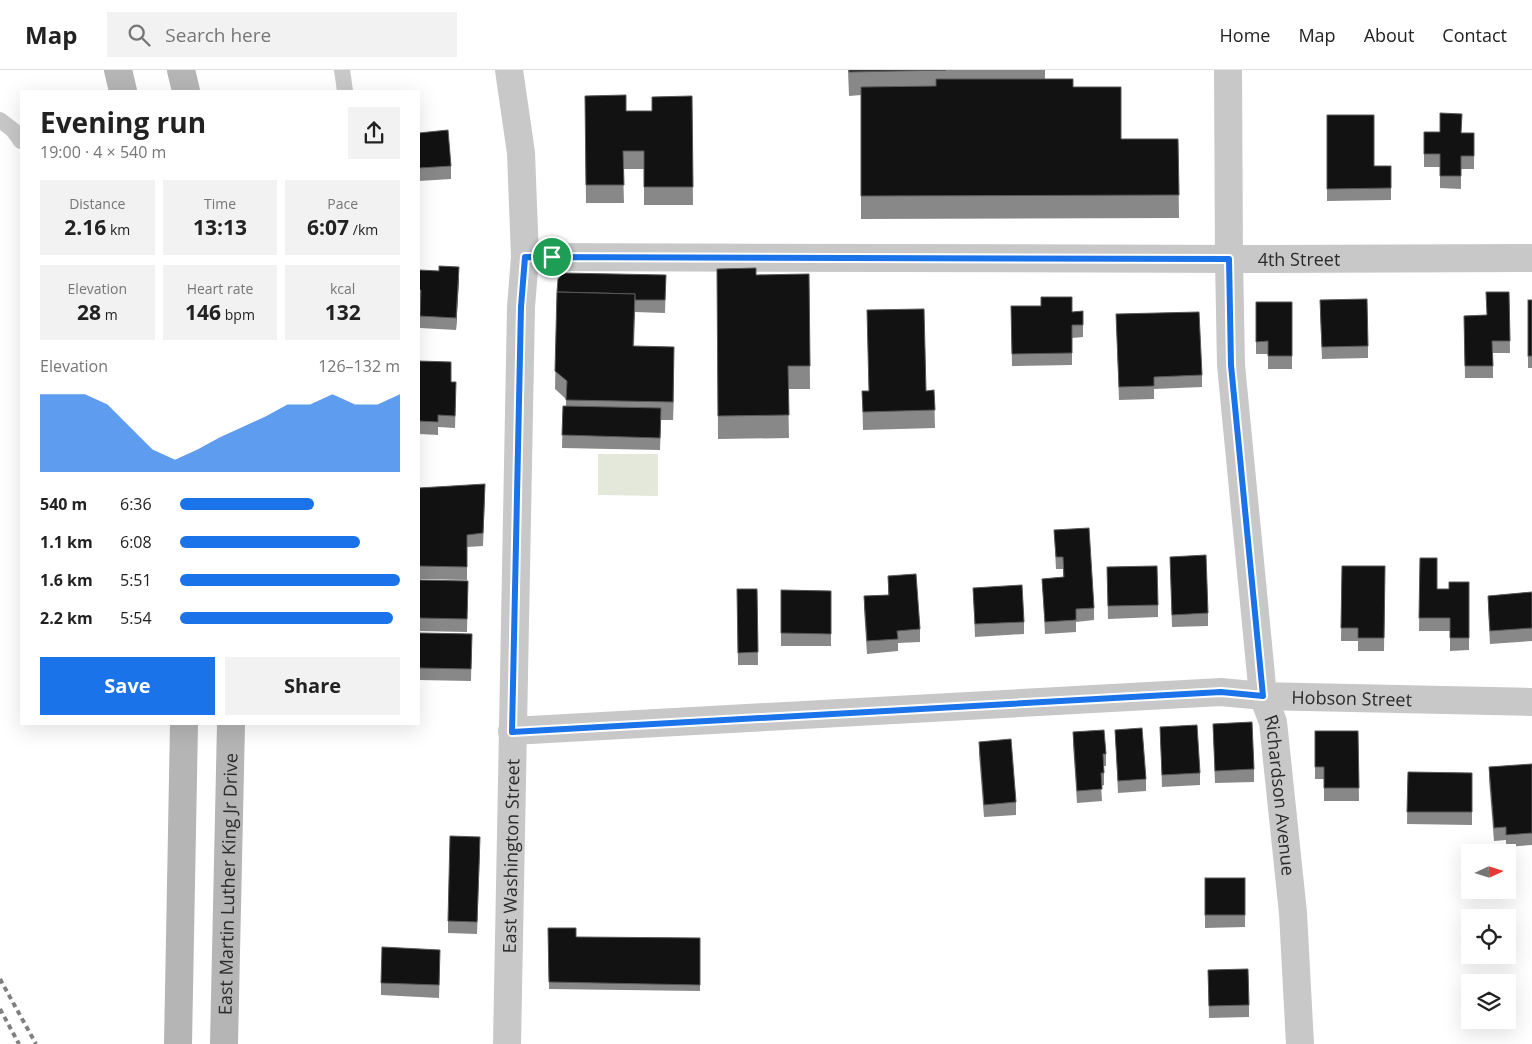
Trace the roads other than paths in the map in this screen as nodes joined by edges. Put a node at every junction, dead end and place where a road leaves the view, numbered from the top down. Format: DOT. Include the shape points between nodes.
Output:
graph roads {
  1 [pos="118,70"];
  2 [pos="180,70"];
  3 [pos="342,70"];
  4 [pos="509,70"];
  5 [pos="1228,70"];
  6 [pos="123,90"];
  7 [pos="186,90"];
  8 [pos="345,90"];
  9 [pos="0,120"];
  10 [pos="20,140"];
  11 [pos="525,257"];
  12 [pos="1532,258"];
  13 [pos="1229,259"];
  14 [pos="1263,696"];
  15 [pos="1532,702"];
  16 [pos="184,725"];
  17 [pos="230,725"];
  18 [pos="512,732"];
  19 [pos="178,1044"];
  20 [pos="224,1044"];
  21 [pos="507,1044"];
  22 [pos="1300,1044"];
  1 -- 6 [label="main road"];
  2 -- 7 [label="main road"];
  3 -- 8 [label="lane"];
  4 -- 11 [label="street, East Washington Street" via="521,153"];
  5 -- 13 [label="street, Richardson Avenue"];
  9 -- 10 [label="lane"];
  11 -- 13 [label="street, 4th Street"];
  11 -- 18 [label="street, East Washington Street" via="521,307"];
  12 -- 13 [label="street, 4th Street"];
  13 -- 14 [label="street, Richardson Avenue" via="1231,365"];
  14 -- 15 [label="street, Hobson Street"];
  14 -- 18 [label="street, Hobson Street" via="1221,692"];
  14 -- 22 [label="street, Richardson Avenue" via="1273,722 1291,894"];
  16 -- 19 [label="main road"];
  17 -- 20 [label="main road, East Martin Luther King Jr Drive"];
  18 -- 21 [label="street, East Washington Street"];
}
